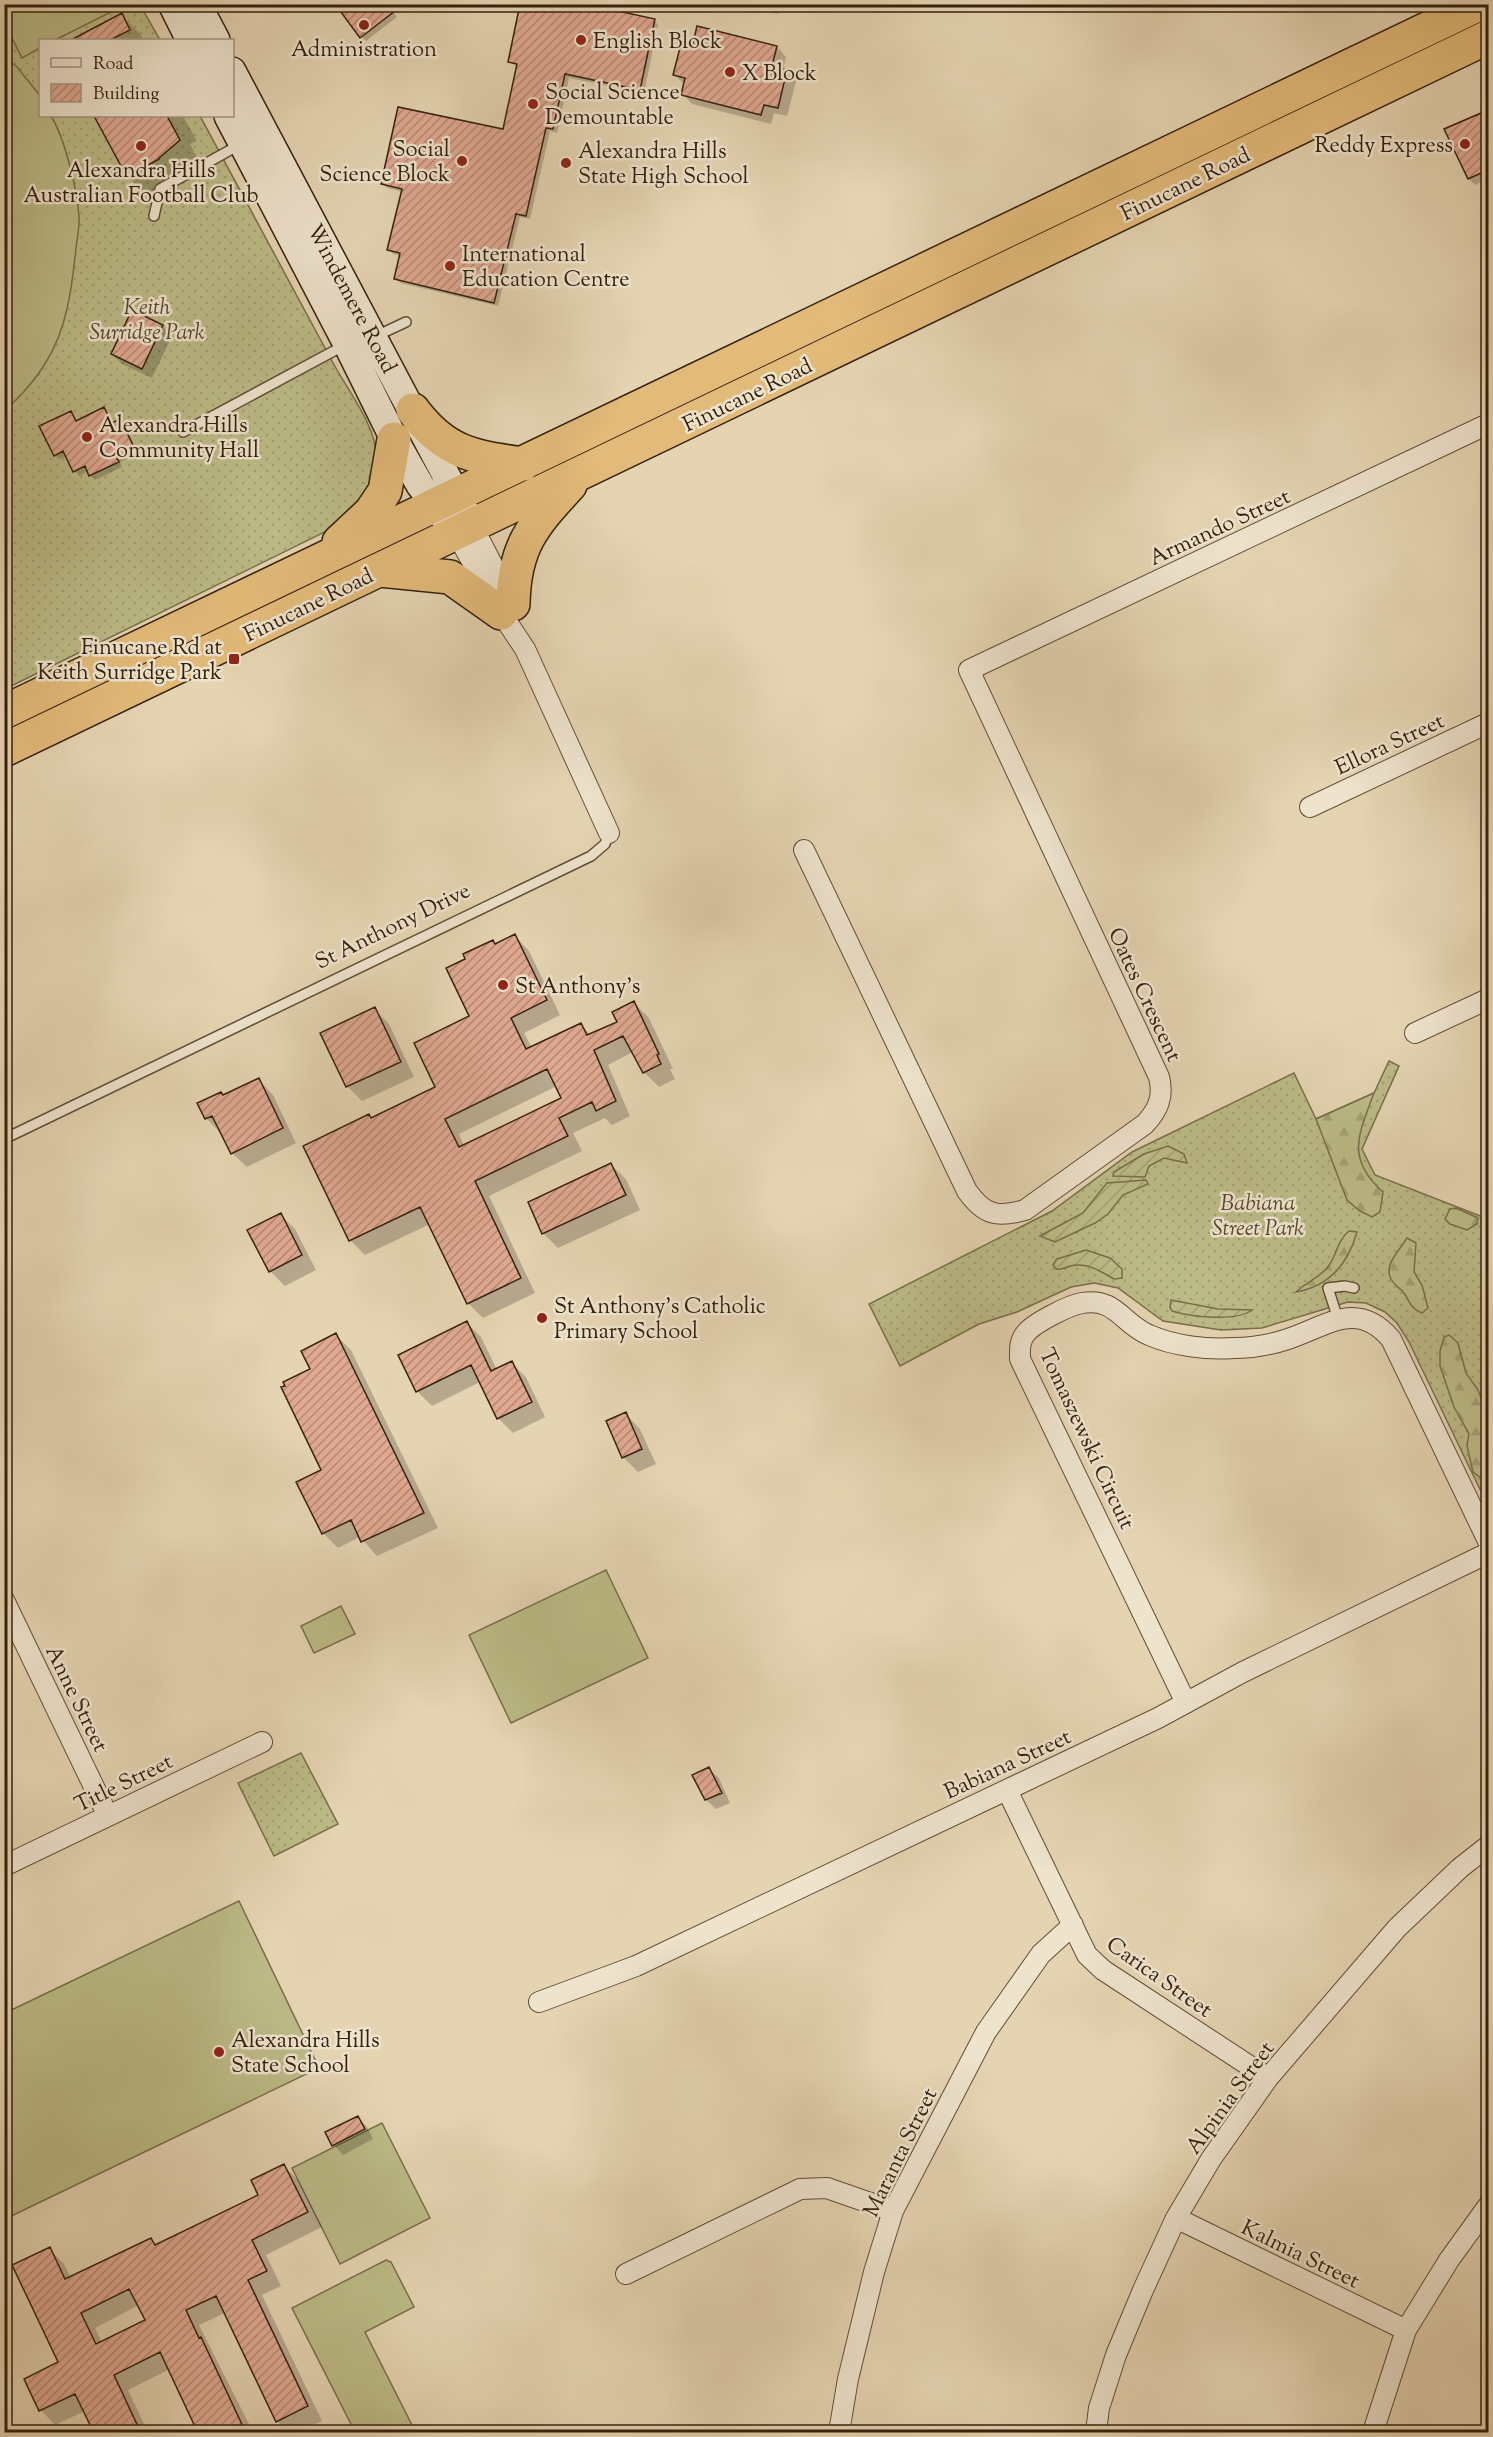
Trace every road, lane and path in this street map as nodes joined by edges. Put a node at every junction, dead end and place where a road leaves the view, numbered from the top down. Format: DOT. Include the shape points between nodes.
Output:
graph roads {
  1 [pos="172,4"];
  2 [pos="197,4"];
  3 [pos="1479,4"];
  4 [pos="1488,37"];
  5 [pos="190,39"];
  6 [pos="215,39"];
  7 [pos="234,77"];
  8 [pos="229,117"];
  9 [pos="253,137"];
  10 [pos="154,216"];
  11 [pos="406,322"];
  12 [pos="360,341"];
  13 [pos="413,410"];
  14 [pos="1488,424"];
  15 [pos="183,432"];
  16 [pos="394,439"];
  17 [pos="523,464"];
  18 [pos="579,475"];
  19 [pos="446,501"];
  20 [pos="464,529"];
  21 [pos="318,562"];
  22 [pos="378,570"];
  23 [pos="507,609"];
  24 [pos="969,670"];
  25 [pos="4,712"];
  26 [pos="1488,723"];
  27 [pos="4,750"];
  28 [pos="1310,807"];
  29 [pos="609,833"];
  30 [pos="804,850"];
  31 [pos="1488,999"];
  32 [pos="1415,1033"];
  33 [pos="4,1139"];
  34 [pos="1354,1288"];
  35 [pos="1338,1319"];
  36 [pos="1488,1540"];
  37 [pos="1488,1553"];
  38 [pos="4,1600"];
  39 [pos="1186,1703"];
  40 [pos="262,1742"];
  41 [pos="1007,1790"];
  42 [pos="108,1816"];
  43 [pos="1488,1845"];
  44 [pos="4,1866"];
  45 [pos="1073,1925"];
  46 [pos="539,2002"];
  47 [pos="1268,2078"];
  48 [pos="1488,2206"];
  49 [pos="893,2211"];
  50 [pos="1176,2218"];
  51 [pos="626,2274"];
  52 [pos="1406,2330"];
  53 [pos="839,2433"];
  54 [pos="1096,2433"];
  55 [pos="1373,2433"];
  1 -- 5 [label="main road"];
  2 -- 6 [label="main road"];
  3 -- 17 [label="highway, Finucane Road"];
  4 -- 18 [label="highway, Finucane Road"];
  7 -- 9 [label="main road, Windemere Road"];
  8 -- 9 [label="main road, Windemere Road"];
  9 -- 10 [label="lane" via="160,189"];
  9 -- 12 [label="main road, Windemere Road"];
  11 -- 12 [label="lane"];
  12 -- 13 [label="main road, Windemere Road"];
  12 -- 15 [label="lane"];
  12 -- 16 [label="main road, Windemere Road"];
  13 -- 17 [label="highway" via="435,436 473,457"];
  13 -- 19 [label="main road, Windemere Road"];
  14 -- 24 [label="street, Armando Street"];
  16 -- 19 [label="main road, Windemere Road" via="420,485"];
  16 -- 21 [label="highway" via="385,491 371,512"];
  17 -- 19 [label="highway, Finucane Road"];
  18 -- 20 [label="highway, Finucane Road"];
  18 -- 23 [label="highway" via="528,537 516,565"];
  19 -- 20 [label="main road, Windemere Road"];
  19 -- 21 [label="highway, Finucane Road"];
  20 -- 22 [label="highway, Finucane Road"];
  20 -- 23 [label="street, St Anthony Drive"];
  21 -- 25 [label="highway, Finucane Road"];
  22 -- 23 [label="highway" via="450,577"];
  22 -- 27 [label="highway, Finucane Road"];
  23 -- 29 [label="street, St Anthony Drive"];
  24 -- 30 [label="street, Oates Crescent" via="1159,1077 1162,1090 1155,1114 1024,1210 1006,1215 989,1213 976,1204"];
  26 -- 28 [label="street, Ellora Street"];
  29 -- 33 [label="lane, St Anthony Drive" via="605,844 591,856"];
  31 -- 32 [label="street"];
  34 -- 35 [label="lane" via="1328,1288"];
  35 -- 36 [label="street, Tomaszewski Circuit" via="1368,1320 1391,1339"];
  35 -- 39 [label="street, Tomaszewski Circuit" via="1287,1340 1221,1349 1149,1335 1110,1305 1095,1301 1078,1303 1037,1323 1020,1344 1020,1359"];
  37 -- 39 [label="street, Babiana Street" via="1243,1671"];
  38 -- 42 [label="street, Anne Street"];
  39 -- 41 [label="street, Babiana Street"];
  40 -- 42 [label="street, Title Street"];
  41 -- 45 [label="street, Carica Street"];
  41 -- 46 [label="street, Babiana Street" via="636,1966"];
  42 -- 44 [label="street, Title Street"];
  43 -- 47 [label="street, Alpinia Street" via="1397,1928"];
  45 -- 47 [label="street, Carica Street" via="1087,1955 1103,1970"];
  45 -- 49 [label="street, Maranta Street" via="1041,1953 986,2032"];
  47 -- 50 [label="street, Alpinia Street" via="1211,2159"];
  48 -- 52 [label="street"];
  49 -- 51 [label="street" via="827,2188 800,2189"];
  49 -- 53 [label="street, Maranta Street" via="874,2272"];
  50 -- 52 [label="street, Kalmia Street"];
  50 -- 54 [label="street, Alpinia Street" via="1116,2355 1099,2408"];
  52 -- 55 [label="street"];
}
